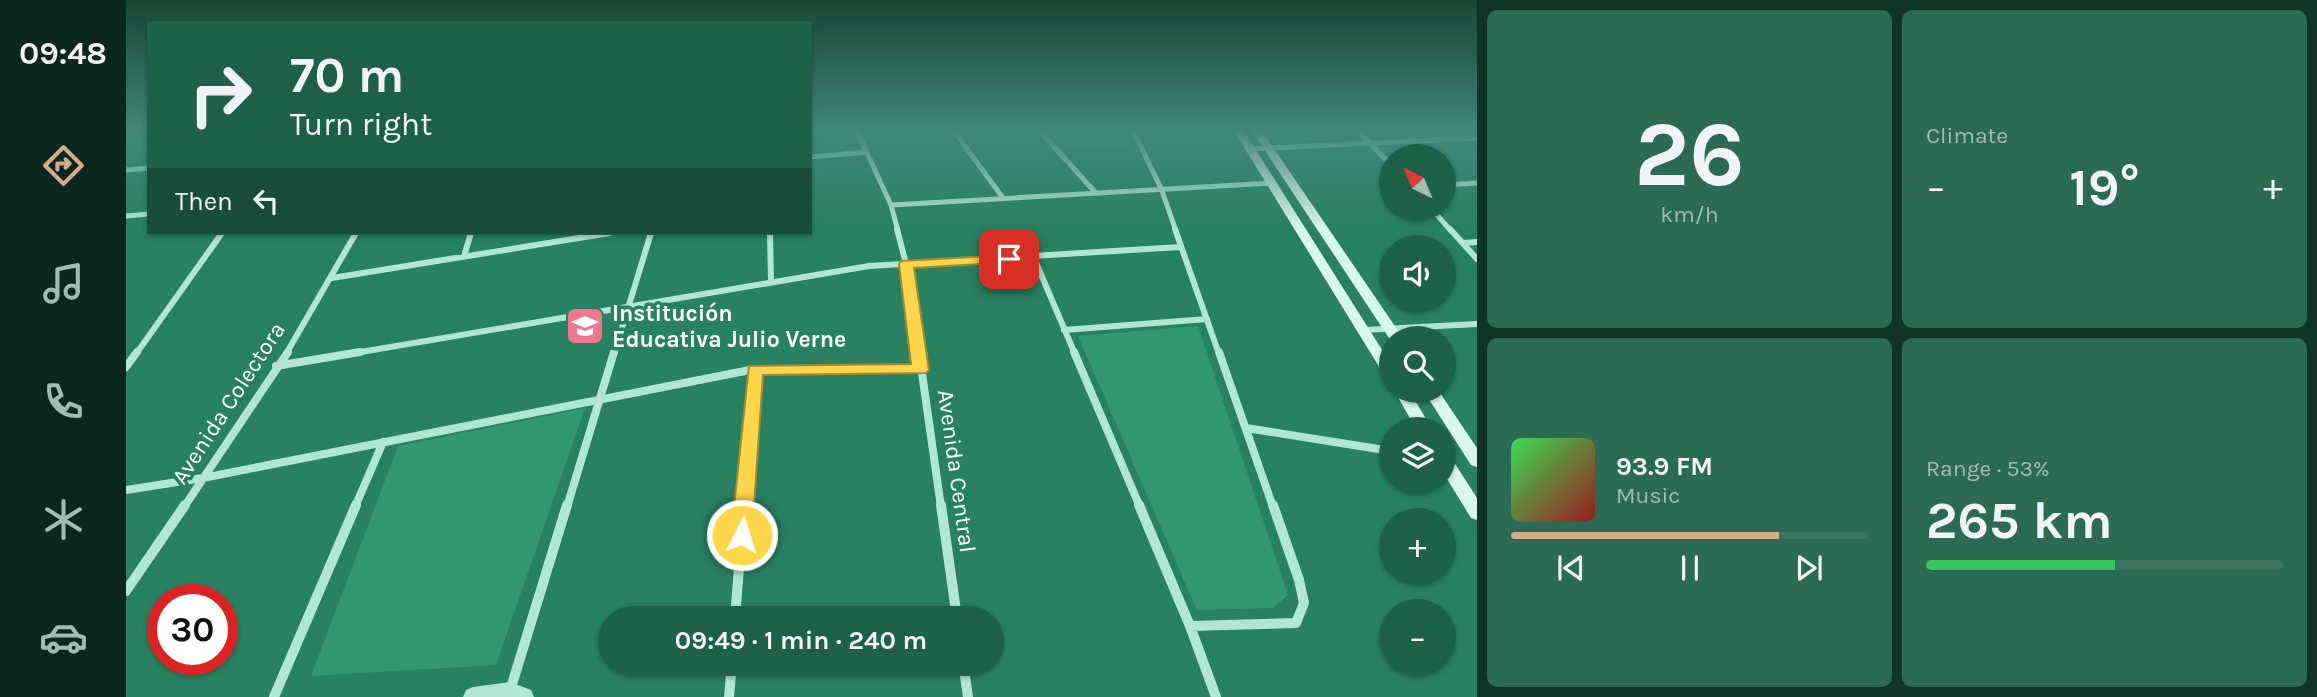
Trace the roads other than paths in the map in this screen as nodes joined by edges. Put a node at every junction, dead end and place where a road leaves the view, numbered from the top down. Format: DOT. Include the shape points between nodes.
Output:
graph roads {
  1 [pos="872,164"];
  2 [pos="978,164"];
  3 [pos="1069,164"];
  4 [pos="1149,164"];
  5 [pos="1261,164"];
  6 [pos="1280,164"];
  7 [pos="147,168"];
  8 [pos="126,170"];
  9 [pos="1273,183"];
  10 [pos="1477,183"];
  11 [pos="1456,184"];
  12 [pos="1161,188"];
  13 [pos="1095,192"];
  14 [pos="1003,198"];
  15 [pos="891,205"];
  16 [pos="147,214"];
  17 [pos="126,216"];
  18 [pos="1443,221"];
  19 [pos="221,235"];
  20 [pos="355,235"];
  21 [pos="470,235"];
  22 [pos="597,235"];
  23 [pos="650,235"];
  24 [pos="770,235"];
  25 [pos="1477,242"];
  26 [pos="1462,243"];
  27 [pos="1180,247"];
  28 [pos="464,256"];
  29 [pos="1034,258"];
  30 [pos="1477,259"];
  31 [pos="906,264"];
  32 [pos="332,278"];
  33 [pos="771,281"];
  34 [pos="631,305"];
  35 [pos="1207,319"];
  36 [pos="1477,324"];
  37 [pos="1388,326"];
  38 [pos="1456,326"];
  39 [pos="1064,330"];
  40 [pos="1364,330"];
  41 [pos="1379,332"];
  42 [pos="1379,355"];
  43 [pos="276,366"];
  44 [pos="126,367"];
  45 [pos="755,369"];
  46 [pos="920,370"];
  47 [pos="598,399"];
  48 [pos="1439,403"];
  49 [pos="1246,428"];
  50 [pos="383,442"];
  51 [pos="1379,449"];
  52 [pos="1477,461"];
  53 [pos="202,478"];
  54 [pos="1456,479"];
  55 [pos="126,490"];
  56 [pos="1477,513"];
  57 [pos="126,591"];
  58 [pos="736,606"];
  59 [pos="955,606"];
  60 [pos="1190,626"];
  61 [pos="731,676"];
  62 [pos="965,676"];
  63 [pos="517,695"];
  64 [pos="274,697"];
  65 [pos="473,697"];
  66 [pos="729,697"];
  67 [pos="968,697"];
  68 [pos="1216,697"];
  1 -- 15 [label="street, Avenida Central"];
  2 -- 14 [label="street"];
  3 -- 13 [label="street"];
  4 -- 12 [label="street"];
  5 -- 9 [label="main road"];
  6 -- 37 [label="main road"];
  7 -- 8 [label="street"];
  9 -- 12 [label="street"];
  9 -- 40 [label="main road"];
  10 -- 11 [label="street"];
  12 -- 13 [label="street"];
  12 -- 27 [label="street"];
  13 -- 14 [label="street"];
  14 -- 15 [label="street"];
  15 -- 31 [label="street, Avenida Central"];
  16 -- 17 [label="street"];
  18 -- 26 [label="street"];
  19 -- 44 [label="street"];
  20 -- 32 [label="street, Avenida Colectora"];
  21 -- 28 [label="street"];
  22 -- 28 [label="street"];
  23 -- 34 [label="street"];
  24 -- 33 [label="street"];
  25 -- 26 [label="street"];
  26 -- 30 [label="street"];
  27 -- 29 [label="street"];
  27 -- 35 [label="street"];
  28 -- 32 [label="street"];
  29 -- 31 [label="street"];
  29 -- 39 [label="street"];
  31 -- 33 [label="street" via="869,265"];
  31 -- 46 [label="street, Avenida Central"];
  32 -- 43 [label="street, Avenida Colectora"];
  33 -- 34 [label="street"];
  34 -- 43 [label="street"];
  34 -- 47 [label="street"];
  35 -- 39 [label="street"];
  35 -- 49 [label="street"];
  36 -- 38 [label="street"];
  39 -- 60 [label="street"];
  40 -- 41 [label="street"];
  40 -- 42 [label="main road"];
  43 -- 53 [label="street, Avenida Colectora"];
  45 -- 46 [label="street"];
  45 -- 47 [label="street"];
  45 -- 58 [label="street"];
  46 -- 59 [label="street, Avenida Central"];
  47 -- 50 [label="street"];
  47 -- 63 [label="street"];
  48 -- 52 [label="main road"];
  49 -- 51 [label="street"];
  49 -- 60 [label="street" via="1304,603 1296,623"];
  50 -- 53 [label="street"];
  50 -- 64 [label="street"];
  53 -- 55 [label="street"];
  53 -- 57 [label="street, Avenida Colectora"];
  54 -- 56 [label="main road"];
  60 -- 68 [label="street"];
  61 -- 66 [label="street"];
  62 -- 67 [label="street"];
  63 -- 65 [label="street"];
}
